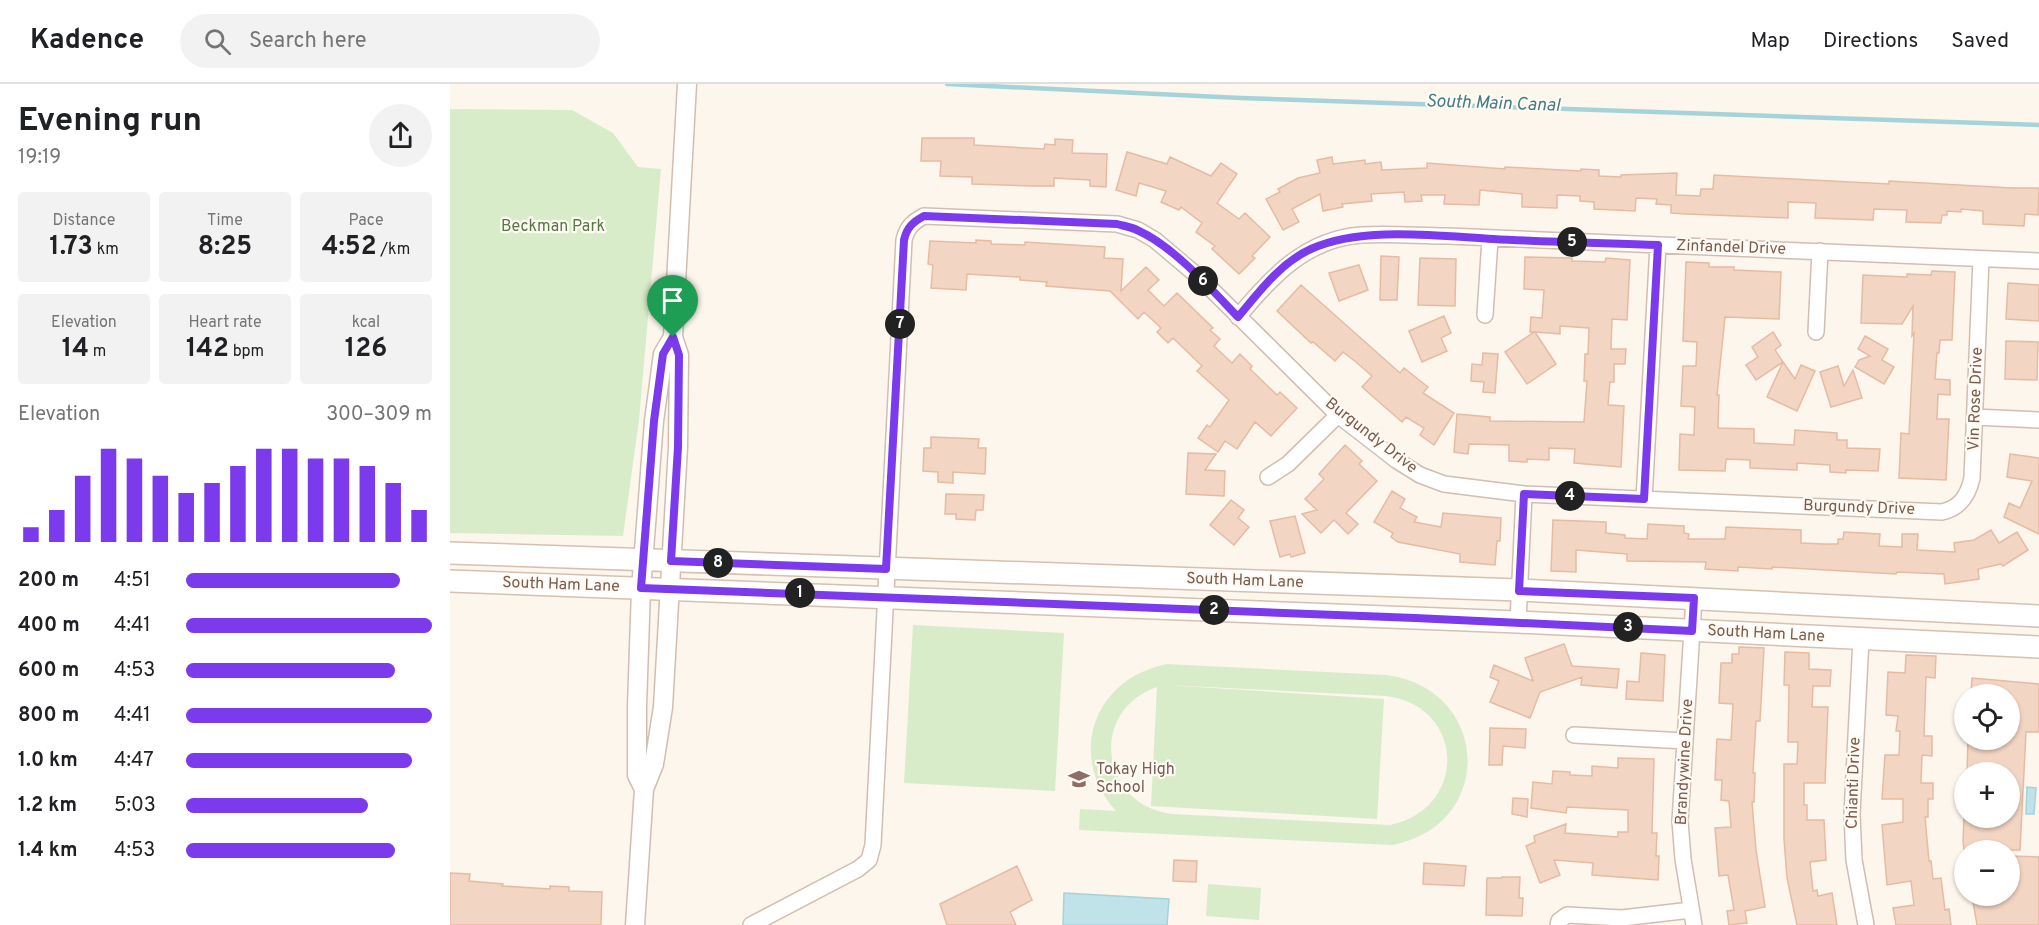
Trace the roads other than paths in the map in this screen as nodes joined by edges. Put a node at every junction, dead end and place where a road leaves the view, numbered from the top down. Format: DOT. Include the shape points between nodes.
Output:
graph roads {
  1 [pos="687,84"];
  2 [pos="1490,239"];
  3 [pos="1658,245"];
  4 [pos="1820,251"];
  5 [pos="1981,259"];
  6 [pos="2039,261"];
  7 [pos="1485,315"];
  8 [pos="1238,317"];
  9 [pos="1816,332"];
  10 [pos="673,337"];
  11 [pos="1338,415"];
  12 [pos="1975,417"];
  13 [pos="2039,420"];
  14 [pos="1268,477"];
  15 [pos="1524,494"];
  16 [pos="1644,499"];
  17 [pos="1930,511"];
  18 [pos="450,553"];
  19 [pos="644,561"];
  20 [pos="671,561"];
  21 [pos="886,569"];
  22 [pos="450,581"];
  23 [pos="641,588"];
  24 [pos="669,589"];
  25 [pos="1519,591"];
  26 [pos="885,596"];
  27 [pos="1694,598"];
  28 [pos="2039,616"];
  29 [pos="1518,622"];
  30 [pos="1692,631"];
  31 [pos="1861,639"];
  32 [pos="2039,647"];
  33 [pos="1574,735"];
  34 [pos="1685,741"];
  35 [pos="644,789"];
  36 [pos="1692,917"];
  37 [pos="636,925"];
  38 [pos="751,925"];
  39 [pos="1558,925"];
  40 [pos="1866,925"];
  1 -- 10 [label="street"];
  2 -- 3 [label="street, Zinfandel Drive"];
  2 -- 7 [label="street"];
  2 -- 8 [label="street, Zinfandel Drive" via="1360,235 1333,240 1286,265"];
  3 -- 4 [label="street, Zinfandel Drive"];
  3 -- 16 [label="street"];
  4 -- 5 [label="street, Zinfandel Drive"];
  4 -- 9 [label="street"];
  5 -- 6 [label="street, Zinfandel Drive"];
  5 -- 12 [label="street, Vin Rose Drive"];
  8 -- 11 [label="street, Burgundy Drive"];
  8 -- 21 [label="street, Burgundy Drive" via="1200,278 1138,230 1117,224 924,216 913,222 904,240"];
  10 -- 19 [label="street" via="663,354 654,421"];
  10 -- 20 [label="street" via="679,355"];
  11 -- 14 [label="street" via="1288,464"];
  11 -- 15 [label="street, Burgundy Drive" via="1420,475 1444,484"];
  12 -- 13 [label="street"];
  12 -- 17 [label="street, Vin Rose Drive" via="1972,478 1964,500 1953,509"];
  15 -- 16 [label="street, Burgundy Drive"];
  15 -- 25 [label="street"];
  16 -- 17 [label="street, Burgundy Drive"];
  18 -- 19 [label="main road, South Ham Lane"];
  19 -- 20 [label="main road, South Ham Lane"];
  19 -- 23 [label="street"];
  20 -- 21 [label="main road, South Ham Lane"];
  20 -- 24 [label="street"];
  21 -- 25 [label="main road, South Ham Lane"];
  21 -- 26 [label="street"];
  22 -- 23 [label="main road, South Ham Lane"];
  23 -- 24 [label="main road, South Ham Lane"];
  23 -- 35 [label="street" via="637,775"];
  24 -- 26 [label="main road, South Ham Lane"];
  24 -- 35 [label="street" via="663,707 654,765"];
  25 -- 27 [label="main road, South Ham Lane"];
  25 -- 29 [label="street"];
  26 -- 29 [label="main road, South Ham Lane"];
  26 -- 38 [label="street" via="873,844 869,860"];
  27 -- 28 [label="main road, South Ham Lane"];
  27 -- 30 [label="street, Brandywine Drive"];
  29 -- 30 [label="main road, South Ham Lane"];
  30 -- 31 [label="main road, South Ham Lane"];
  30 -- 34 [label="street, Brandywine Drive"];
  31 -- 32 [label="main road, South Ham Lane"];
  31 -- 40 [label="street, Chianti Drive" via="1852,814 1854,860"];
  33 -- 34 [label="street"];
  34 -- 36 [label="street, Brandywine Drive" via="1680,821"];
  35 -- 37 [label="street"];
  36 -- 39 [label="street" via="1567,915"];
}
